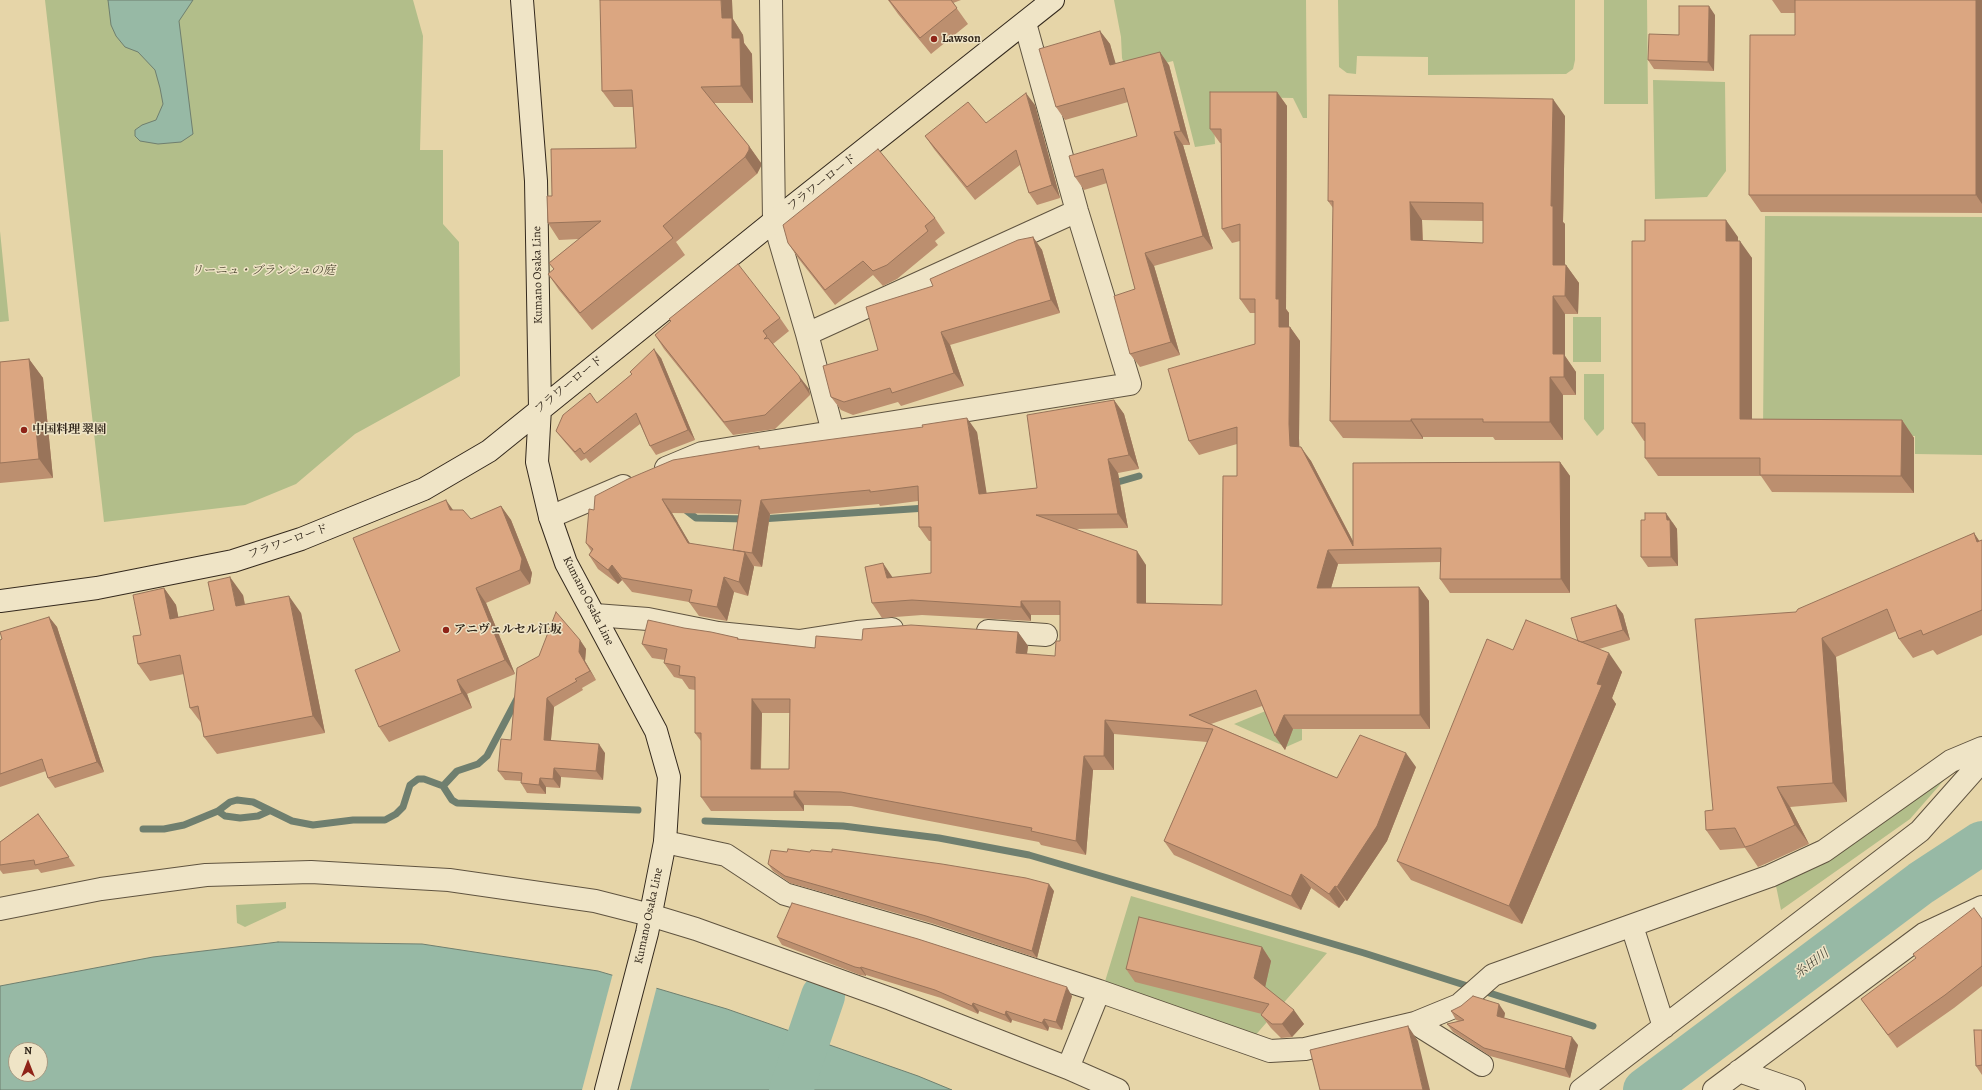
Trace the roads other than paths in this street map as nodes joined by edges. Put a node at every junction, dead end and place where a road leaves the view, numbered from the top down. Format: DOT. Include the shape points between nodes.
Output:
graph roads {
  1 [pos="522,0"];
  2 [pos="771,0"];
  3 [pos="1053,0"];
  4 [pos="1024,23"];
  5 [pos="1077,211"];
  6 [pos="774,221"];
  7 [pos="807,334"];
  8 [pos="540,408"];
  9 [pos="832,432"];
  10 [pos="550,517"];
  11 [pos="0,601"];
  12 [pos="596,615"];
  13 [pos="913,628"];
  14 [pos="968,630"];
  15 [pos="1046,635"];
  16 [pos="1982,748"];
  17 [pos="1982,761"];
  18 [pos="665,842"];
  19 [pos="1982,907"];
  20 [pos="0,909"];
  21 [pos="648,924"];
  22 [pos="1632,926"];
  23 [pos="1099,991"];
  24 [pos="1414,1023"];
  25 [pos="1664,1027"];
  26 [pos="1482,1065"];
  27 [pos="1068,1068"];
  28 [pos="1739,1072"];
  29 [pos="606,1090"];
  30 [pos="1118,1090"];
  31 [pos="1581,1090"];
  32 [pos="1714,1090"];
  33 [pos="1794,1090"];
  1 -- 8 [label="street, Kumano Osaka Line" via="536,181"];
  2 -- 6 [label="street"];
  3 -- 4 [label="street, フラワーロード"];
  4 -- 5 [label="street"];
  4 -- 6 [label="street, フラワーロード"];
  5 -- 7 [label="street"];
  5 -- 9 [label="street" via="1130,384"];
  6 -- 7 [label="street"];
  6 -- 8 [label="street, フラワーロード"];
  7 -- 9 [label="street"];
  8 -- 10 [label="street, Kumano Osaka Line" via="537,462"];
  8 -- 11 [label="street, フラワーロード" via="489,451 424,489 301,539 225,562 97,588"];
  9 -- 10 [label="street" via="702,453"];
  10 -- 12 [label="street, Kumano Osaka Line" via="566,563"];
  12 -- 13 [label="street" via="648,619 718,633 799,641 857,632"];
  12 -- 18 [label="street, Kumano Osaka Line" via="656,731 669,777"];
  14 -- 15 [label="street"];
  16 -- 22 [label="street" via="1951,761 1824,851 1770,876"];
  17 -- 25 [label="street" via="1920,831"];
  18 -- 21 [label="street, Kumano Osaka Line"];
  18 -- 23 [label="street" via="726,855 785,894 927,935"];
  19 -- 28 [label="street" via="1924,934"];
  20 -- 21 [label="street" via="101,889 199,876 311,872 449,880 595,901"];
  21 -- 27 [label="street" via="891,999"];
  21 -- 29 [label="street, Kumano Osaka Line"];
  22 -- 24 [label="street" via="1493,975 1459,1005"];
  22 -- 25 [label="street"];
  23 -- 24 [label="street" via="1270,1051 1305,1049"];
  23 -- 27 [label="street"];
  24 -- 26 [label="street"];
  25 -- 31 [label="street"];
  27 -- 30 [label="street"];
  28 -- 32 [label="street"];
  28 -- 33 [label="street"];
}
